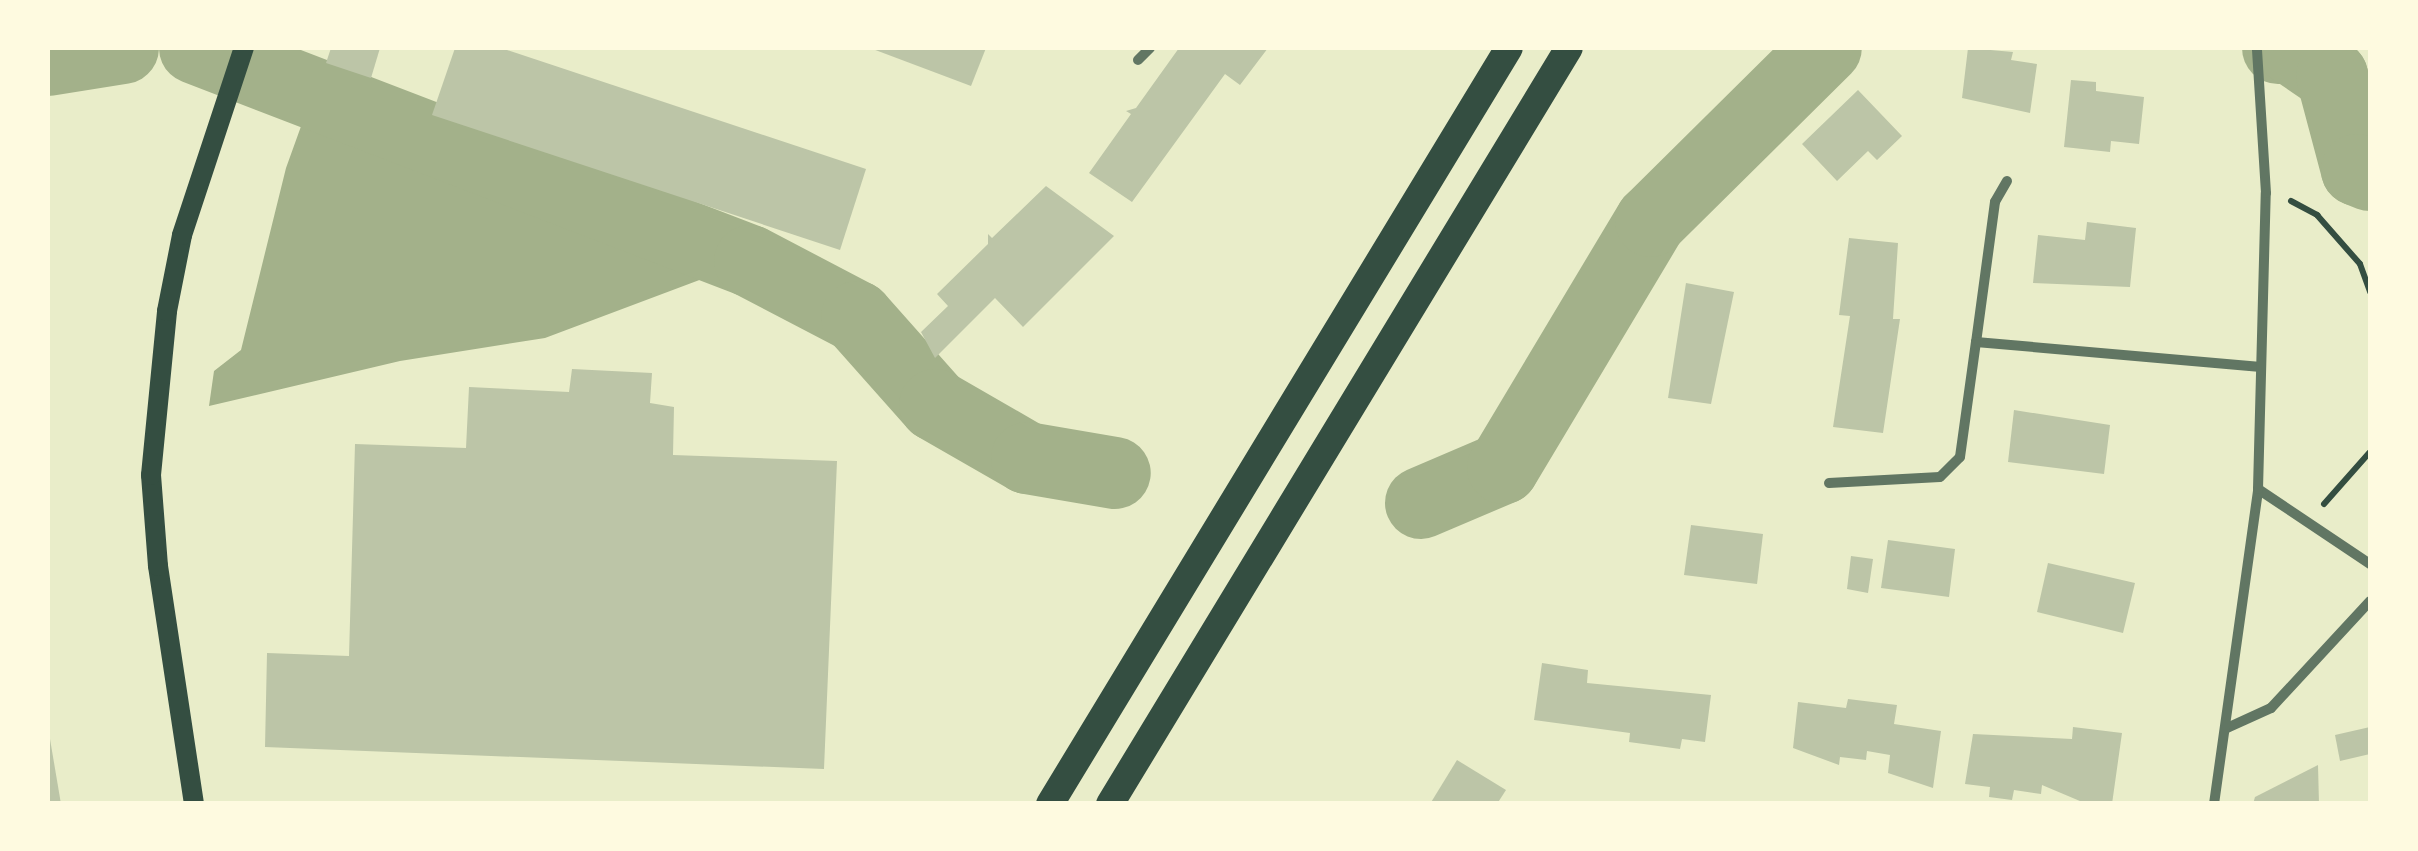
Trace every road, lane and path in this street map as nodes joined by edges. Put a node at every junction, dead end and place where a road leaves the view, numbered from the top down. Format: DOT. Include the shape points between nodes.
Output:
graph roads {
  1 [pos="244,48"];
  2 [pos="1150,48"];
  3 [pos="1509,48"];
  4 [pos="1569,48"];
  5 [pos="2257,48"];
  6 [pos="1138,60"];
  7 [pos="2008,180"];
  8 [pos="2266,193"];
  9 [pos="2370,292"];
  10 [pos="1976,342"];
  11 [pos="2262,367"];
  12 [pos="2370,452"];
  13 [pos="1829,482"];
  14 [pos="2258,489"];
  15 [pos="2310,520"];
  16 [pos="2370,564"];
  17 [pos="2370,601"];
  18 [pos="2228,728"];
  19 [pos="194,804"];
  20 [pos="1050,804"];
  21 [pos="1110,804"];
  22 [pos="2214,804"];
  1 -- 19 [label="main road" via="221,102 167,311 151,476"];
  2 -- 6 [label="street"];
  3 -- 20 [label="highway"];
  4 -- 21 [label="highway"];
  5 -- 8 [label="street"];
  7 -- 10 [label="street" via="1995,202"];
  8 -- 9 [label="path" via="2317,215 2360,264"];
  8 -- 11 [label="street"];
  10 -- 11 [label="street"];
  10 -- 13 [label="street" via="1960,457 1940,477"];
  11 -- 14 [label="street"];
  12 -- 15 [label="path"];
  14 -- 15 [label="street"];
  14 -- 18 [label="street"];
  15 -- 16 [label="street"];
  17 -- 18 [label="street" via="2271,708"];
  18 -- 22 [label="street"];
}
